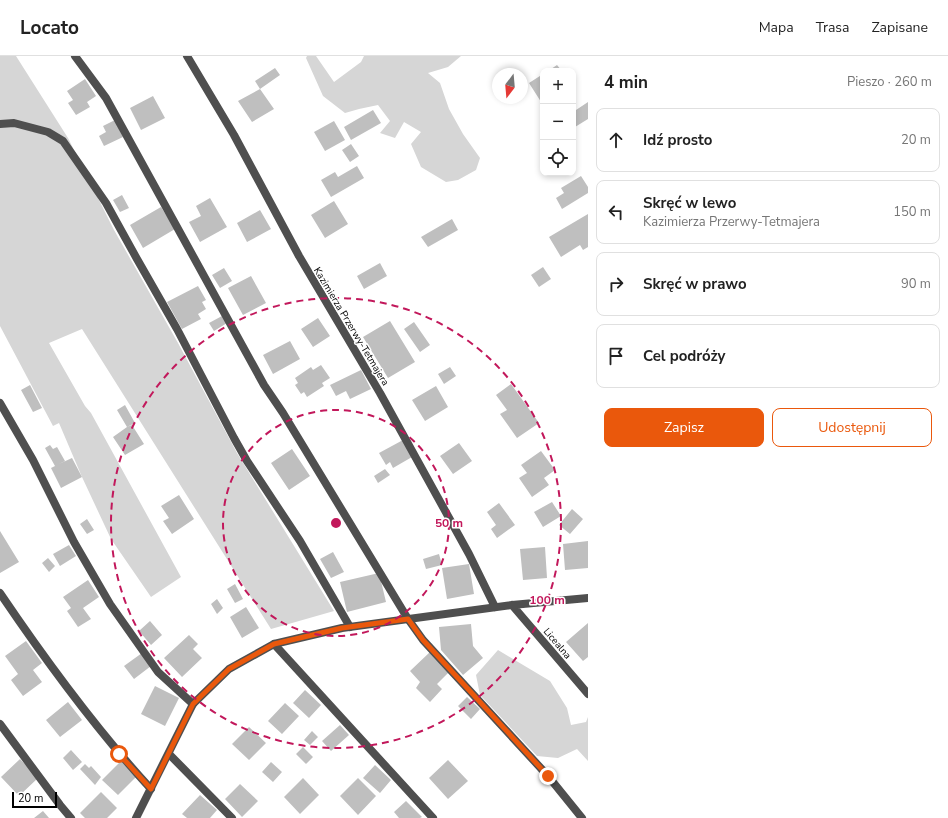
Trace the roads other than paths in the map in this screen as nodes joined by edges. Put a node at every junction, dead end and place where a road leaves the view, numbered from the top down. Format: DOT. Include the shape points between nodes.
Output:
graph roads {
  1 [pos="75,56"];
  2 [pos="188,56"];
  3 [pos="0,124"];
  4 [pos="0,403"];
  5 [pos="0,593"];
  6 [pos="588,598"];
  7 [pos="512,605"];
  8 [pos="495,607"];
  9 [pos="408,619"];
  10 [pos="350,627"];
  11 [pos="274,644"];
  12 [pos="588,694"];
  13 [pos="193,704"];
  14 [pos="0,724"];
  15 [pos="169,754"];
  16 [pos="151,789"];
  17 [pos="71,818"];
  18 [pos="136,818"];
  19 [pos="232,818"];
  20 [pos="433,818"];
  21 [pos="582,818"];
  1 -- 9 [label="street" via="106,98 264,386"];
  2 -- 8 [label="street, Kazimierza Przerwy-Tetmajera" via="299,256 380,393 469,554"];
  3 -- 10 [label="street" via="14,124 48,132 63,141 106,202 247,461 300,541"];
  4 -- 13 [label="street" via="110,604 158,672"];
  5 -- 16 [label="street" via="50,667 119,754"];
  6 -- 7 [label="street"];
  7 -- 8 [label="street"];
  7 -- 12 [label="street, Licealna"];
  8 -- 9 [label="street"];
  9 -- 10 [label="street"];
  9 -- 21 [label="street" via="423,640 548,776"];
  10 -- 11 [label="street"];
  11 -- 13 [label="street" via="229,669"];
  11 -- 20 [label="street"];
  13 -- 15 [label="street"];
  14 -- 17 [label="street"];
  15 -- 16 [label="street"];
  15 -- 19 [label="street"];
  16 -- 18 [label="street"];
}
